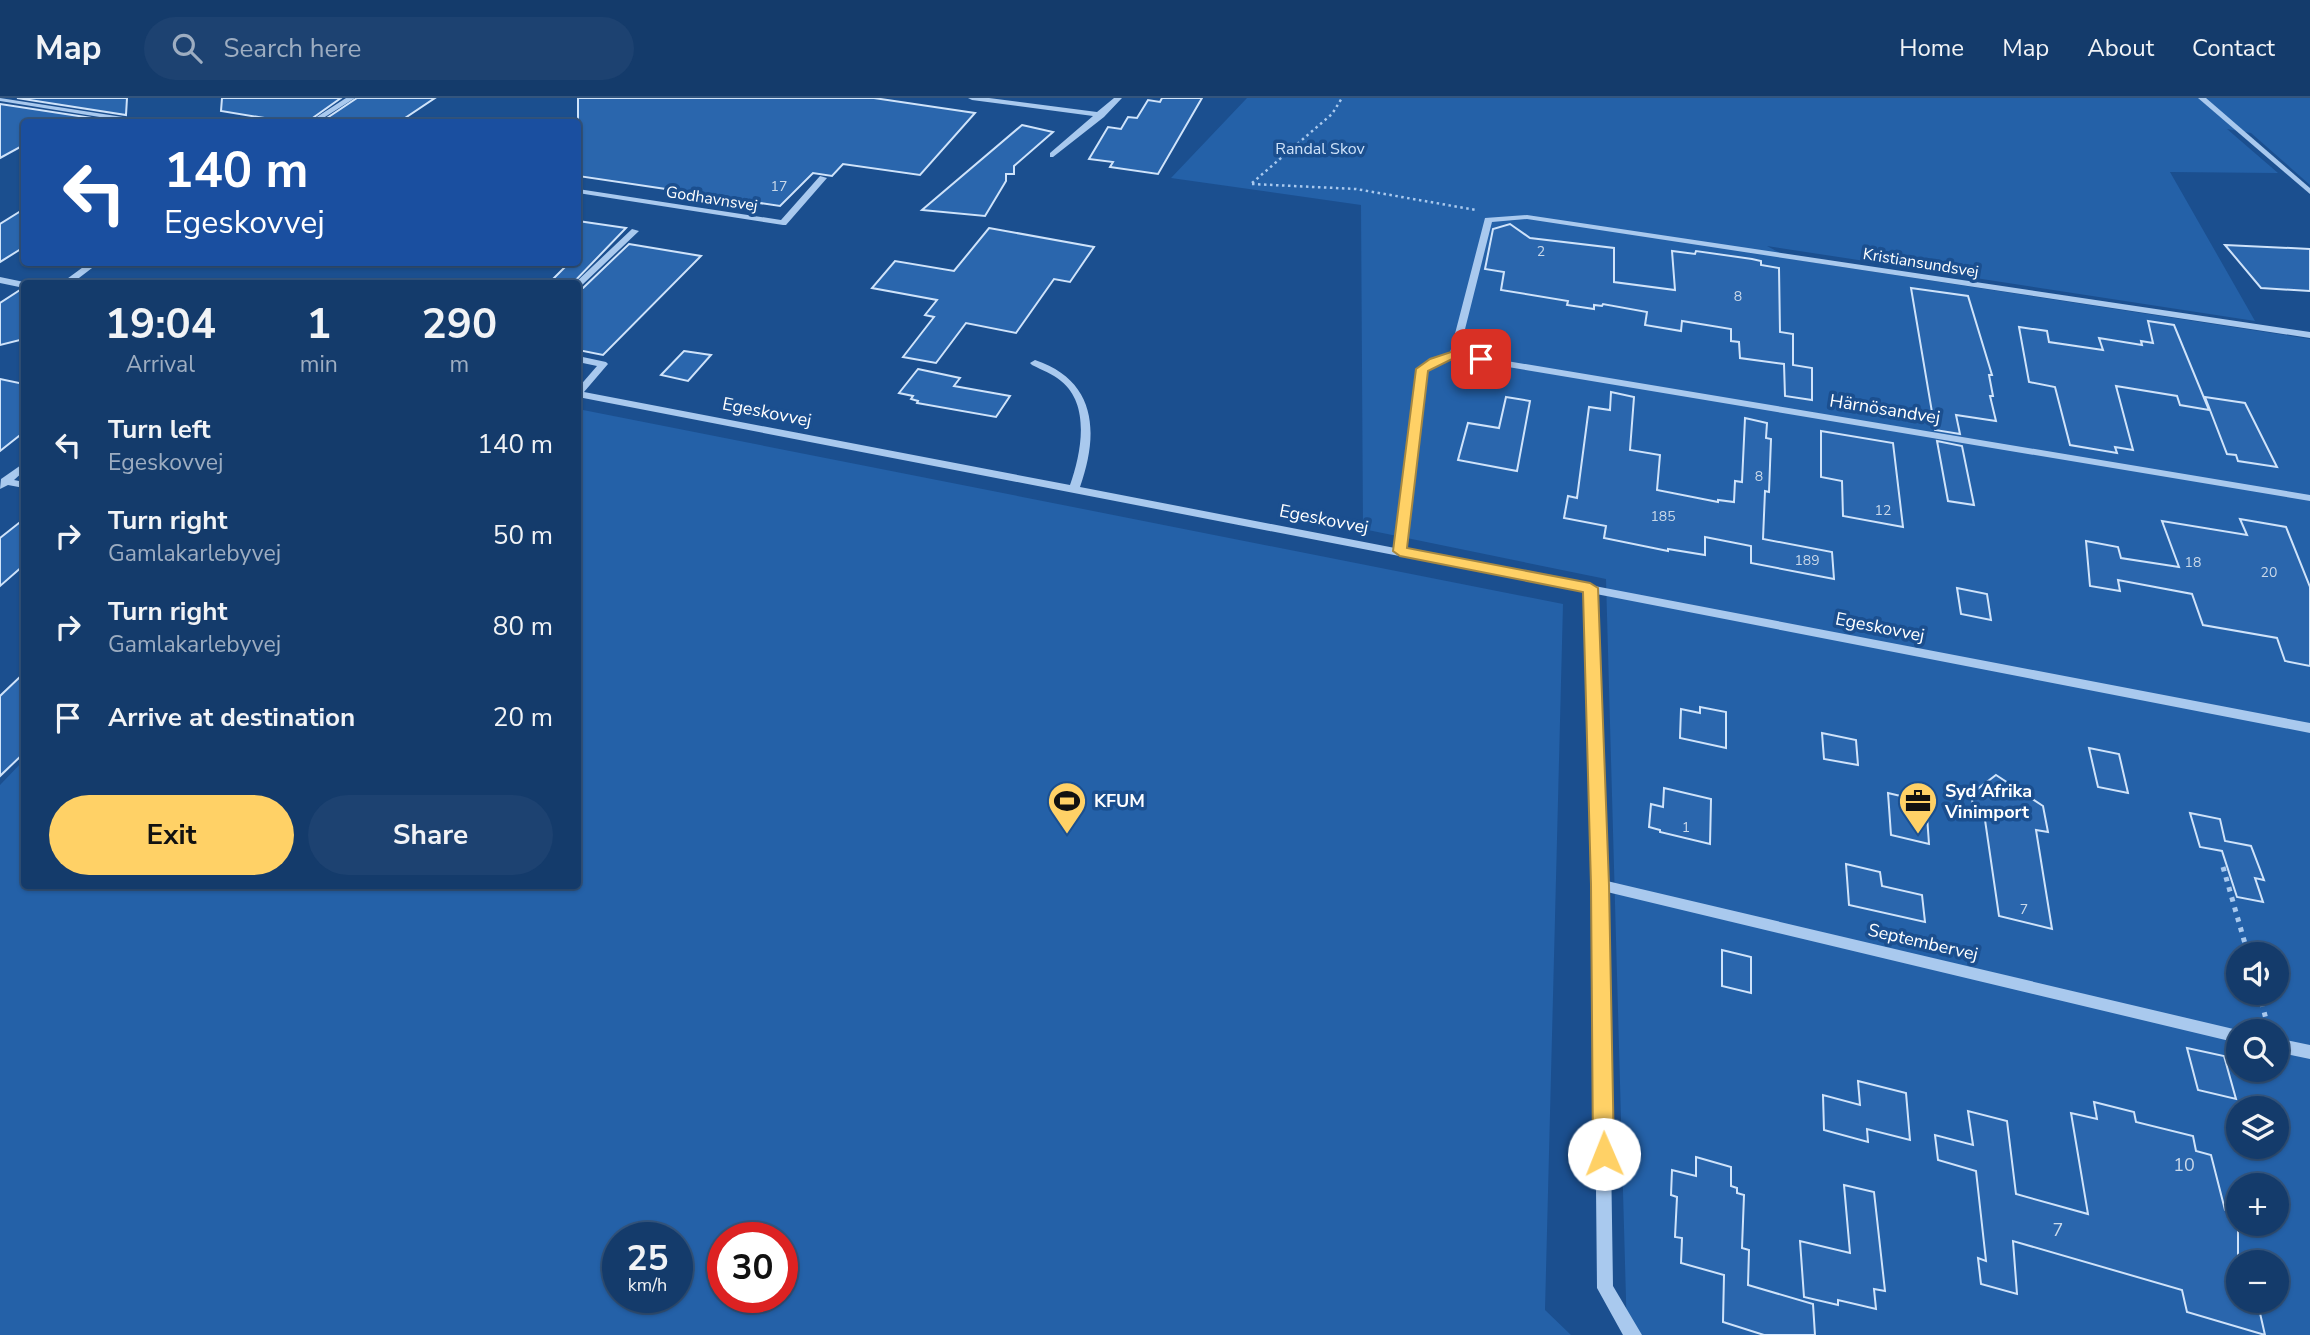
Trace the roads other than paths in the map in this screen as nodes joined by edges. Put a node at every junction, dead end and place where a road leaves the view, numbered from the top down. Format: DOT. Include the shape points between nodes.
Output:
graph roads {
  1 [pos="351,98"];
  2 [pos="972,98"];
  3 [pos="1118,98"];
  4 [pos="2202,98"];
  5 [pos="0,99"];
  6 [pos="1101,115"];
  7 [pos="123,119"];
  8 [pos="318,119"];
  9 [pos="1053,155"];
  10 [pos="823,178"];
  11 [pos="581,191"];
  12 [pos="2310,192"];
  13 [pos="635,231"];
  14 [pos="90,266"];
  15 [pos="0,280"];
  16 [pos="70,280"];
  17 [pos="581,281"];
  18 [pos="21,284"];
  19 [pos="2310,335"];
  20 [pos="1454,355"];
  21 [pos="581,360"];
  22 [pos="1035,363"];
  23 [pos="581,390"];
  24 [pos="581,395"];
  25 [pos="21,469"];
  26 [pos="3,484"];
  27 [pos="21,485"];
  28 [pos="1074,489"];
  29 [pos="2310,498"];
  30 [pos="1400,551"];
  31 [pos="1590,588"];
  32 [pos="2310,728"];
  33 [pos="1600,885"];
  34 [pos="2226,1032"];
  35 [pos="2289,1048"];
  36 [pos="2310,1052"];
  37 [pos="1633,1335"];
  1 -- 8 [label="street"];
  2 -- 6 [label="street"];
  3 -- 6 [label="street"];
  4 -- 12 [label="street"];
  5 -- 7 [label="street"];
  6 -- 9 [label="street"];
  10 -- 11 [label="street, Godhavnsvej" via="783,223"];
  13 -- 17 [label="street"];
  14 -- 16 [label="street"];
  15 -- 18 [label="street"];
  19 -- 20 [label="street, Kristiansundsvej" via="1528,217 1488,220"];
  20 -- 29 [label="street, Härnösandvej"];
  20 -- 30 [label="street" via="1422,369"];
  21 -- 23 [label="street" via="603,364"];
  22 -- 28 [label="street" via="1068,381 1087,420 1085,462"];
  24 -- 28 [label="street, Egeskovvej"];
  25 -- 26 [label="street"];
  26 -- 27 [label="street"];
  28 -- 30 [label="street, Egeskovvej"];
  30 -- 31 [label="street, Egeskovvej"];
  31 -- 32 [label="street, Egeskovvej"];
  31 -- 33 [label="street"];
  33 -- 34 [label="street, Septembervej"];
  33 -- 37 [label="street" via="1605,1288"];
  35 -- 36 [label="street"];
}
